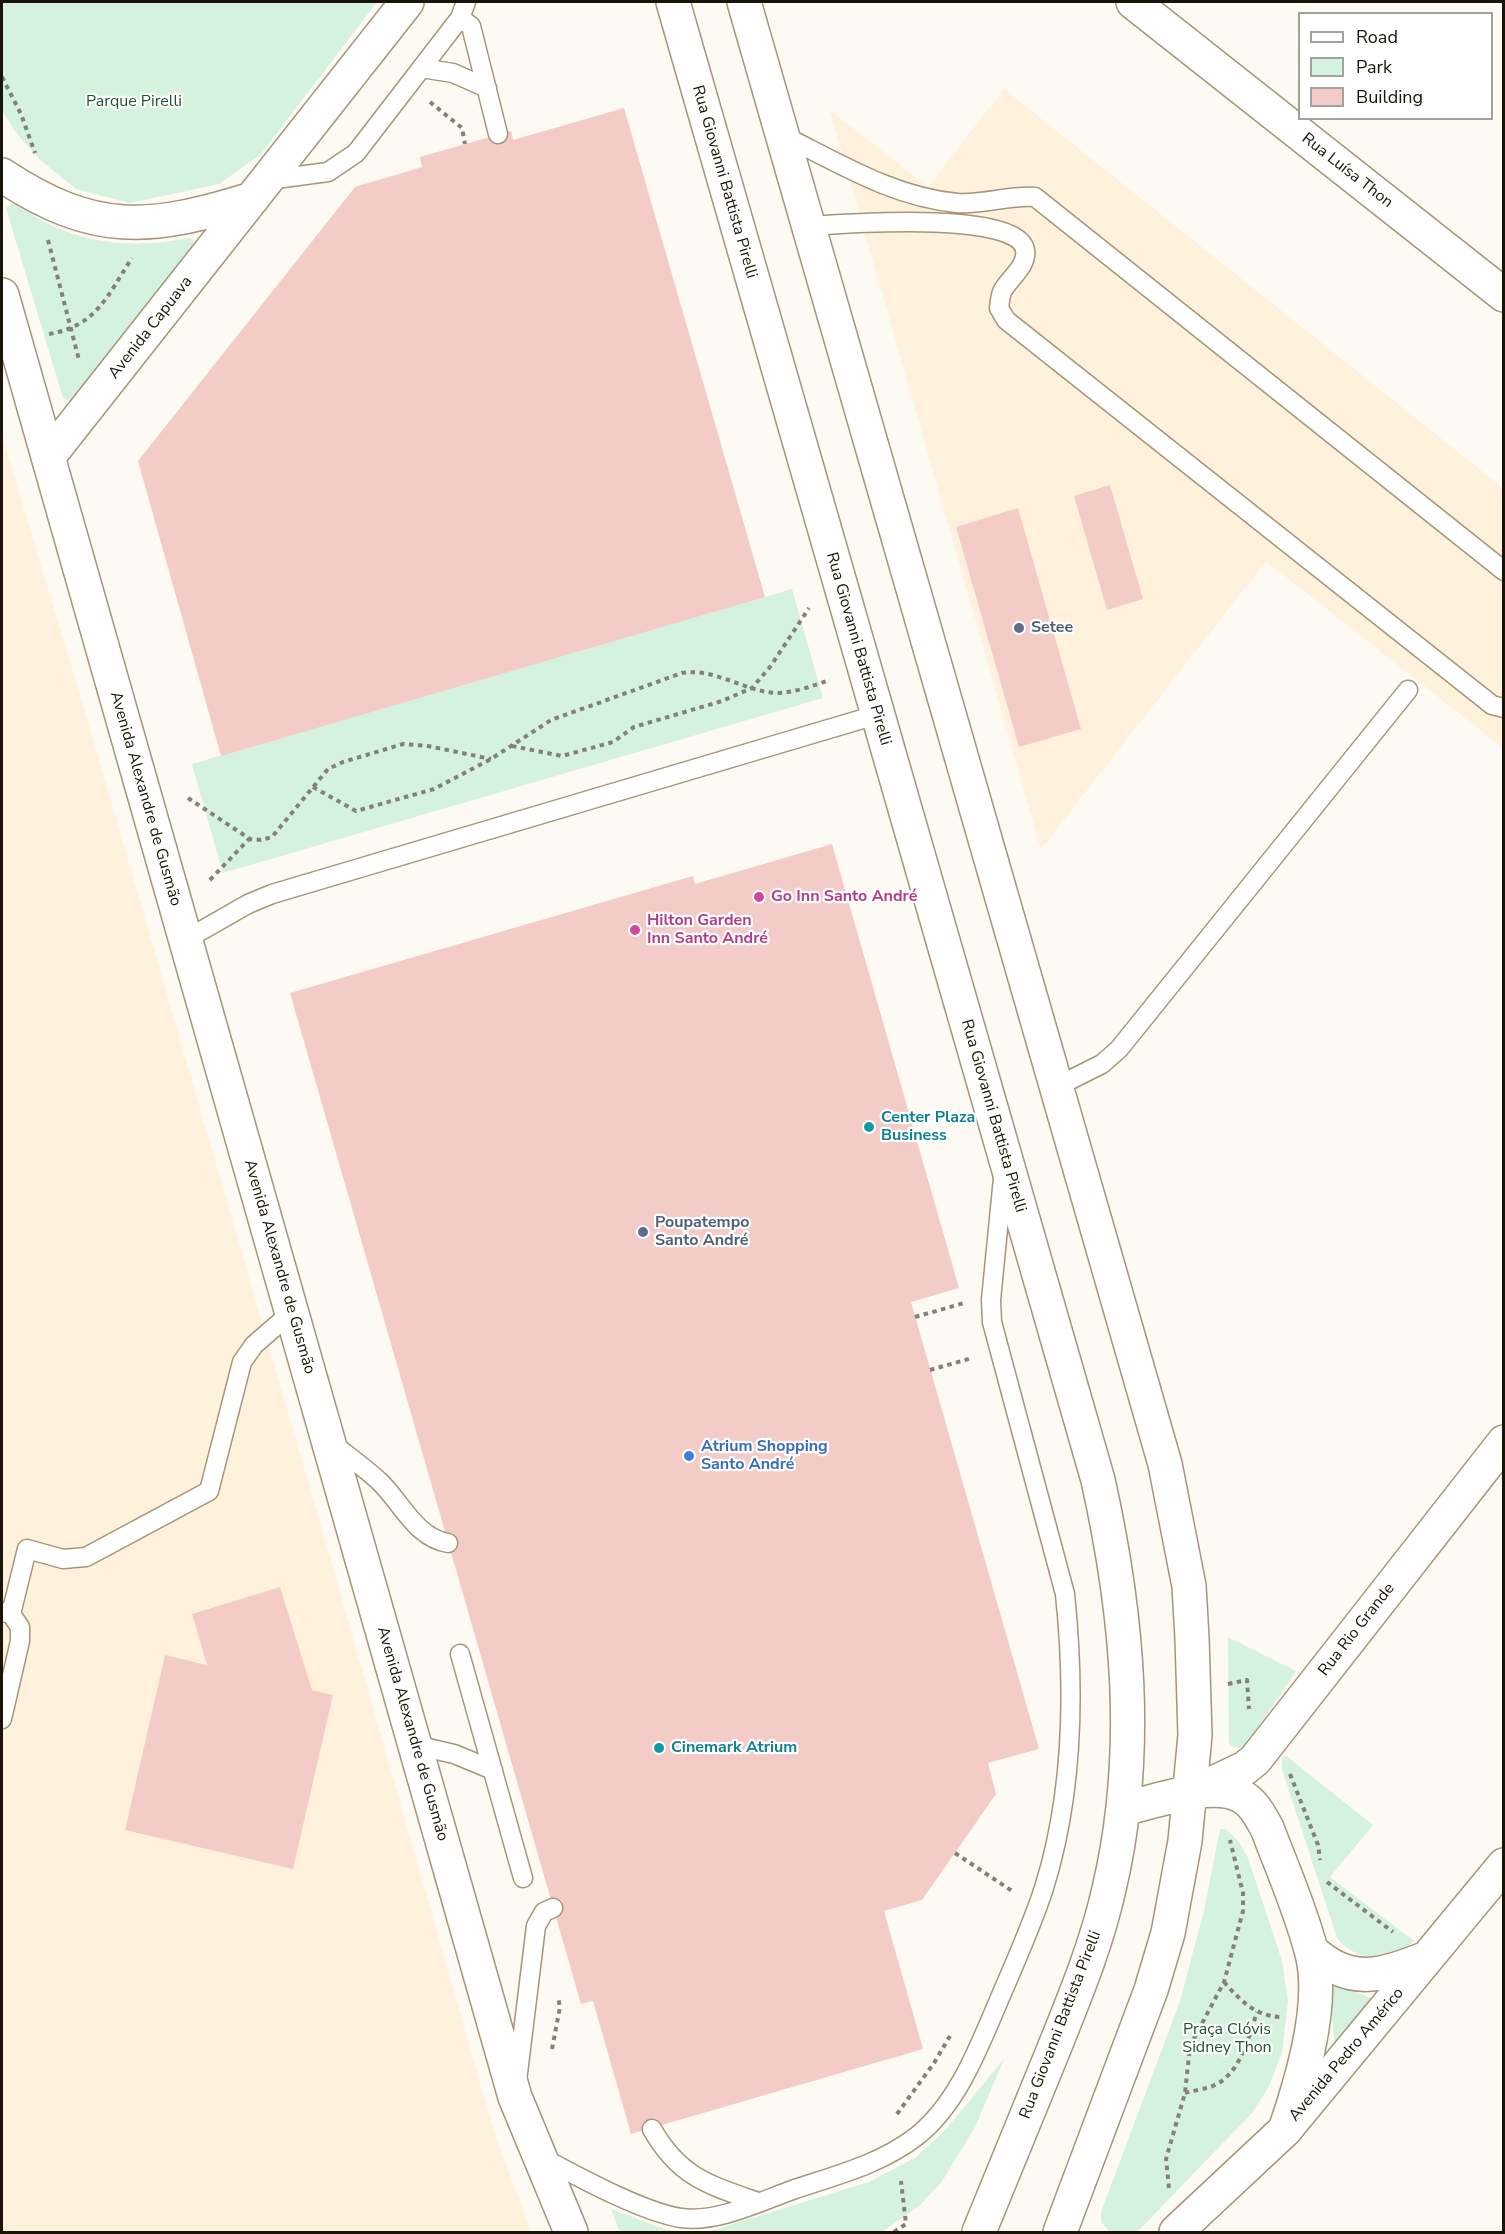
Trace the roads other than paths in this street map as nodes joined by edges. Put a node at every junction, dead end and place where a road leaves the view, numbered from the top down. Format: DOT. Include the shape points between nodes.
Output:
graph roads {
  1 [pos="407,2"];
  2 [pos="673,2"];
  3 [pos="744,2"];
  4 [pos="1133,2"];
  5 [pos="466,15"];
  6 [pos="421,68"];
  7 [pos="487,88"];
  8 [pos="498,134"];
  9 [pos="782,135"];
  10 [pos="2,175"];
  11 [pos="259,189"];
  12 [pos="808,226"];
  13 [pos="1503,295"];
  14 [pos="2,296"];
  15 [pos="49,456"];
  16 [pos="1503,571"];
  17 [pos="1408,690"];
  18 [pos="1503,708"];
  19 [pos="876,716"];
  20 [pos="185,940"];
  21 [pos="1056,1087"];
  22 [pos="1005,1158"];
  23 [pos="292,1312"];
  24 [pos="328,1440"];
  25 [pos="1503,1442"];
  26 [pos="448,1542"];
  27 [pos="6,1613"];
  28 [pos="460,1654"];
  29 [pos="2,1719"];
  30 [pos="415,1745"];
  31 [pos="493,1770"];
  32 [pos="1190,1794"];
  33 [pos="1123,1809"];
  34 [pos="1503,1865"];
  35 [pos="522,1878"];
  36 [pos="553,1908"];
  37 [pos="1312,1951"];
  38 [pos="1427,1958"];
  39 [pos="515,2097"];
  40 [pos="652,2129"];
  41 [pos="1285,2130"];
  42 [pos="538,2156"];
  43 [pos="758,2202"];
  44 [pos="1184,2224"];
  45 [pos="978,2231"];
  46 [pos="571,2232"];
  47 [pos="1060,2232"];
  1 -- 11 [label="main road, Avenida Capuava"];
  2 -- 19 [label="main road, Rua Giovanni Battista Pirelli"];
  3 -- 9 [label="main road"];
  4 -- 13 [label="main road, Rua Luísa Thon"];
  5 -- 6 [label="lane"];
  5 -- 7 [label="lane"];
  6 -- 7 [label="lane" via="453,73"];
  6 -- 11 [label="lane" via="356,153 341,165 328,172"];
  7 -- 8 [label="lane"];
  9 -- 12 [label="main road"];
  9 -- 16 [label="lane" via="870,180 931,199 984,203 1020,196 1035,198"];
  10 -- 11 [label="main road" via="72,213 100,221 131,223 186,217"];
  11 -- 15 [label="main road, Avenida Capuava"];
  12 -- 18 [label="lane" via="921,222 993,228 1020,239 1025,250 1024,262 1002,292 999,308 1006,320 1492,705"];
  12 -- 21 [label="main road"];
  14 -- 15 [label="main road, Avenida Alexandre de Gusmão"];
  15 -- 20 [label="main road, Avenida Alexandre de Gusmão"];
  17 -- 21 [label="lane" via="1119,1049 1102,1064"];
  19 -- 20 [label="lane" via="272,894"];
  19 -- 22 [label="main road, Rua Giovanni Battista Pirelli"];
  20 -- 23 [label="main road, Avenida Alexandre de Gusmão"];
  21 -- 32 [label="main road" via="1165,1464 1181,1542 1192,1638 1195,1735"];
  22 -- 33 [label="main road, Rua Giovanni Battista Pirelli" via="1098,1480 1114,1560 1129,1690"];
  22 -- 43 [label="lane" via="991,1300 998,1349 1065,1594 1069,1693 1062,1804 1044,1887 981,2042 945,2105 924,2129 898,2150 868,2164"];
  23 -- 24 [label="main road, Avenida Alexandre de Gusmão"];
  23 -- 27 [label="lane" via="254,1345 242,1362 209,1491 86,1557 63,1558 27,1549"];
  24 -- 26 [label="lane" via="381,1482 423,1532 437,1541"];
  24 -- 30 [label="main road, Avenida Alexandre de Gusmão"];
  25 -- 32 [label="main road, Rua Rio Grande" via="1255,1760"];
  27 -- 29 [label="lane" via="20,1627 20,1641"];
  28 -- 31 [label="lane"];
  30 -- 31 [label="lane" via="454,1754"];
  30 -- 39 [label="main road, Avenida Alexandre de Gusmão"];
  31 -- 35 [label="lane"];
  32 -- 33 [label="main road"];
  32 -- 37 [label="main road" via="1225,1791 1241,1796 1257,1810"];
  32 -- 47 [label="main road" via="1178,1887 1151,1990"];
  33 -- 45 [label="main road, Rua Giovanni Battista Pirelli" via="1110,1889 1083,1976"];
  34 -- 38 [label="main road, Avenida Pedro Américo"];
  36 -- 39 [label="lane" via="544,1912 536,1926"];
  37 -- 38 [label="main road" via="1325,1963 1357,1975 1397,1970"];
  37 -- 41 [label="main road" via="1314,1985 1307,2057"];
  38 -- 41 [label="main road, Avenida Pedro Américo"];
  39 -- 42 [label="main road, Avenida Alexandre de Gusmão"];
  40 -- 43 [label="lane" via="663,2149 694,2178"];
  41 -- 44 [label="main road, Avenida Pedro Américo"];
  42 -- 43 [label="lane" via="668,2215 712,2217"];
  42 -- 46 [label="main road, Avenida Alexandre de Gusmão"];
}
